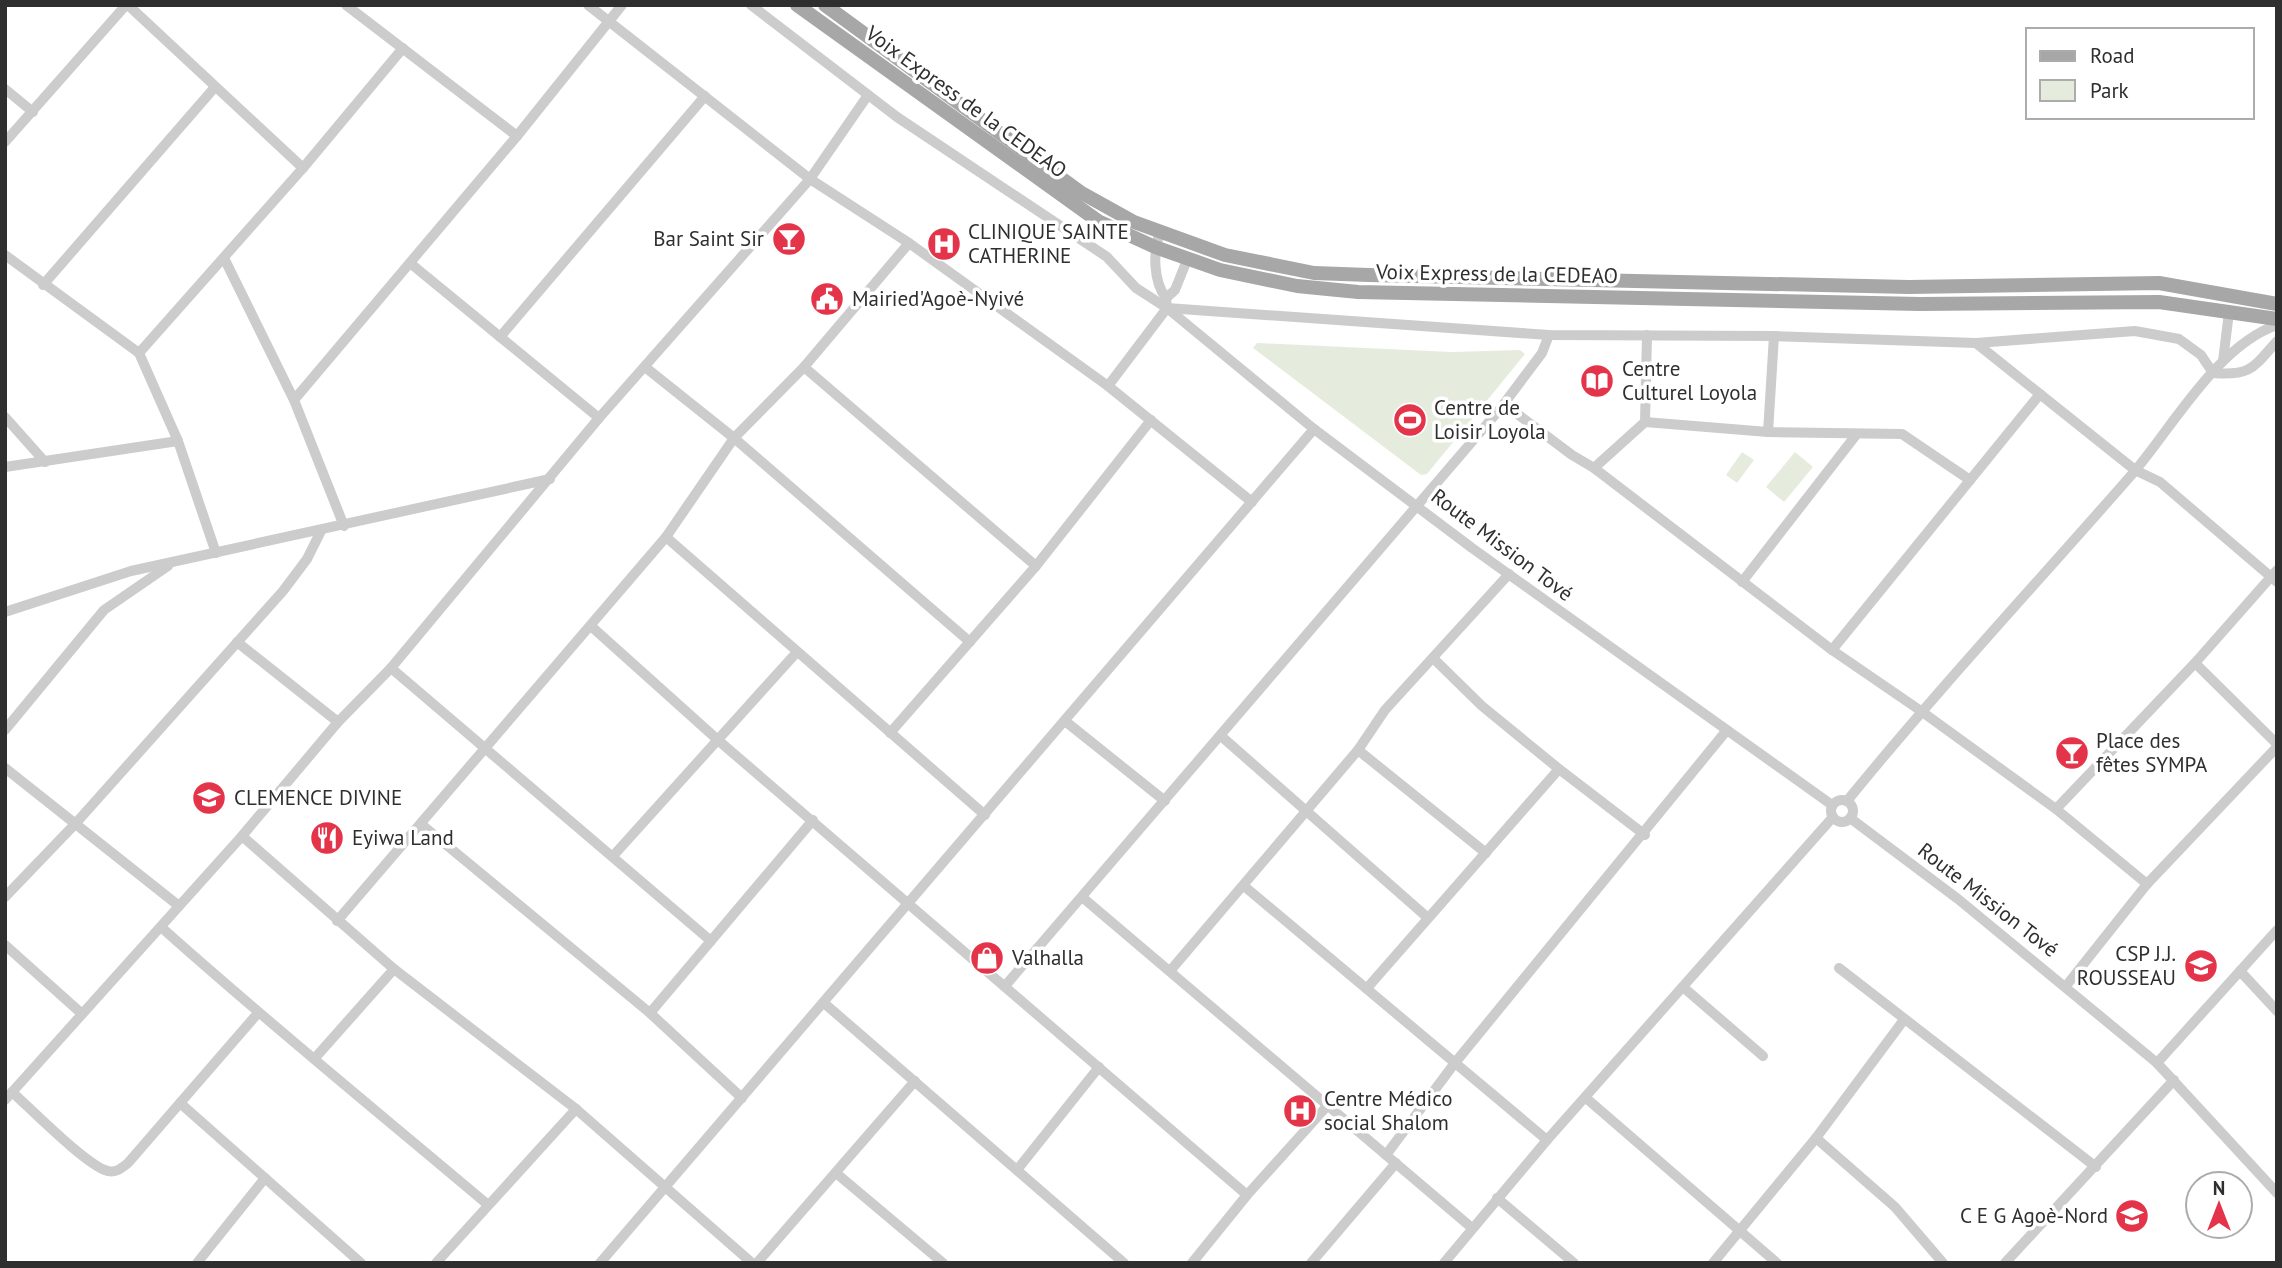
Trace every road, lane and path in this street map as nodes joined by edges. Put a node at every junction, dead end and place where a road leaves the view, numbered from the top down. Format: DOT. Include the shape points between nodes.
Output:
graph roads {
  1 [pos="127,5"];
  2 [pos="346,5"];
  3 [pos="588,5"];
  4 [pos="622,5"];
  5 [pos="751,5"];
  6 [pos="825,5"];
  7 [pos="801,6"];
  8 [pos="610,22"];
  9 [pos="403,48"];
  10 [pos="215,87"];
  11 [pos="5,89"];
  12 [pos="868,95"];
  13 [pos="705,96"];
  14 [pos="33,112"];
  15 [pos="517,136"];
  16 [pos="5,142"];
  17 [pos="303,168"];
  18 [pos="810,179"];
  19 [pos="1160,232"];
  20 [pos="909,243"];
  21 [pos="1155,247"];
  22 [pos="5,256"];
  23 [pos="224,258"];
  24 [pos="1186,260"];
  25 [pos="410,263"];
  26 [pos="2160,283"];
  27 [pos="43,285"];
  28 [pos="2159,302"];
  29 [pos="1166,303"];
  30 [pos="2270,310"];
  31 [pos="2229,312"];
  32 [pos="2277,324"];
  33 [pos="1549,335"];
  34 [pos="1647,335"];
  35 [pos="1774,336"];
  36 [pos="500,337"];
  37 [pos="2277,341"];
  38 [pos="1976,343"];
  39 [pos="139,352"];
  40 [pos="2223,361"];
  41 [pos="645,367"];
  42 [pos="804,367"];
  43 [pos="2213,373"];
  44 [pos="1108,386"];
  45 [pos="2040,394"];
  46 [pos="294,400"];
  47 [pos="1504,404"];
  48 [pos="5,418"];
  49 [pos="599,418"];
  50 [pos="1151,420"];
  51 [pos="1645,422"];
  52 [pos="1314,429"];
  53 [pos="1768,432"];
  54 [pos="1856,435"];
  55 [pos="734,438"];
  56 [pos="178,441"];
  57 [pos="45,462"];
  58 [pos="5,467"];
  59 [pos="1594,468"];
  60 [pos="2135,470"];
  61 [pos="550,478"];
  62 [pos="1970,480"];
  63 [pos="1252,502"];
  64 [pos="1416,505"];
  65 [pos="344,526"];
  66 [pos="321,531"];
  67 [pos="666,537"];
  68 [pos="216,553"];
  69 [pos="174,563"];
  70 [pos="1035,566"];
  71 [pos="1508,574"];
  72 [pos="2275,576"];
  73 [pos="107,578"];
  74 [pos="1742,582"];
  75 [pos="115,600"];
  76 [pos="5,612"];
  77 [pos="592,627"];
  78 [pos="237,642"];
  79 [pos="971,642"];
  80 [pos="1832,650"];
  81 [pos="797,652"];
  82 [pos="1434,659"];
  83 [pos="2195,663"];
  84 [pos="391,668"];
  85 [pos="1921,711"];
  86 [pos="1065,720"];
  87 [pos="338,722"];
  88 [pos="5,730"];
  89 [pos="1727,730"];
  90 [pos="890,733"];
  91 [pos="1221,736"];
  92 [pos="719,741"];
  93 [pos="2277,745"];
  94 [pos="486,749"];
  95 [pos="1358,750"];
  96 [pos="5,768"];
  97 [pos="1559,769"];
  98 [pos="1165,801"];
  99 [pos="1847,801"];
  100 [pos="1832,805"];
  101 [pos="2056,809"];
  102 [pos="1308,813"];
  103 [pos="985,815"];
  104 [pos="1833,817"];
  105 [pos="1850,818"];
  106 [pos="813,820"];
  107 [pos="76,823"];
  108 [pos="421,824"];
  109 [pos="1645,835"];
  110 [pos="242,836"];
  111 [pos="1486,853"];
  112 [pos="613,856"];
  113 [pos="2147,884"];
  114 [pos="1244,886"];
  115 [pos="5,897"];
  116 [pos="1082,897"];
  117 [pos="909,904"];
  118 [pos="178,906"];
  119 [pos="1428,918"];
  120 [pos="337,921"];
  121 [pos="161,927"];
  122 [pos="2277,930"];
  123 [pos="711,941"];
  124 [pos="5,945"];
  125 [pos="1839,968"];
  126 [pos="394,969"];
  127 [pos="1171,971"];
  128 [pos="2240,971"];
  129 [pos="1005,986"];
  130 [pos="2066,986"];
  131 [pos="1683,987"];
  132 [pos="1368,988"];
  133 [pos="824,1003"];
  134 [pos="2277,1011"];
  135 [pos="80,1013"];
  136 [pos="258,1013"];
  137 [pos="650,1013"];
  138 [pos="1903,1021"];
  139 [pos="1763,1056"];
  140 [pos="315,1058"];
  141 [pos="2157,1063"];
  142 [pos="1454,1064"];
  143 [pos="1099,1067"];
  144 [pos="2174,1080"];
  145 [pos="915,1081"];
  146 [pos="9,1096"];
  147 [pos="742,1098"];
  148 [pos="1586,1098"];
  149 [pos="180,1103"];
  150 [pos="1328,1105"];
  151 [pos="576,1109"];
  152 [pos="1816,1138"];
  153 [pos="1547,1140"];
  154 [pos="1386,1155"];
  155 [pos="1396,1163"];
  156 [pos="2096,1167"];
  157 [pos="1017,1170"];
  158 [pos="835,1173"];
  159 [pos="265,1178"];
  160 [pos="664,1185"];
  161 [pos="2277,1193"];
  162 [pos="1247,1195"];
  163 [pos="1497,1198"];
  164 [pos="487,1204"];
  165 [pos="1472,1228"];
  166 [pos="1740,1232"];
  167 [pos="197,1263"];
  168 [pos="361,1263"];
  169 [pos="436,1263"];
  170 [pos="600,1263"];
  171 [pos="752,1263"];
  172 [pos="757,1263"];
  173 [pos="943,1263"];
  174 [pos="1124,1263"];
  175 [pos="1192,1263"];
  176 [pos="1311,1263"];
  177 [pos="1444,1263"];
  178 [pos="1574,1263"];
  179 [pos="1713,1263"];
  180 [pos="1777,1263"];
  181 [pos="1943,1263"];
  182 [pos="2005,1263"];
  1 -- 10 [label="street"];
  1 -- 14 [label="street"];
  2 -- 9 [label="street"];
  3 -- 8 [label="street"];
  4 -- 8 [label="street"];
  5 -- 12 [label="street, Route Mission Tové"];
  6 -- 19 [label="main road" via="1080,192"];
  7 -- 21 [label="main road, Voix Express de la CEDEAO" via="1068,202"];
  8 -- 13 [label="street"];
  8 -- 15 [label="street"];
  9 -- 15 [label="street"];
  9 -- 17 [label="street"];
  10 -- 17 [label="street"];
  10 -- 27 [label="street"];
  11 -- 14 [label="street"];
  12 -- 18 [label="street"];
  12 -- 29 [label="street, Route Mission Tové" via="1107,257 1136,288"];
  13 -- 18 [label="street"];
  13 -- 36 [label="street"];
  14 -- 16 [label="street"];
  15 -- 25 [label="street"];
  17 -- 23 [label="street"];
  18 -- 20 [label="street"];
  18 -- 41 [label="street"];
  19 -- 21 [label="street"];
  19 -- 26 [label="main road" via="1224,255 1314,273 1909,287"];
  20 -- 42 [label="street"];
  20 -- 44 [label="street"];
  21 -- 24 [label="main road, Voix Express de la CEDEAO"];
  21 -- 29 [label="street" via="1159,289"];
  22 -- 27 [label="street"];
  23 -- 39 [label="street"];
  23 -- 46 [label="street"];
  24 -- 28 [label="main road, Voix Express de la CEDEAO" via="1266,280 1359,292 1920,304"];
  24 -- 29 [label="street"];
  25 -- 36 [label="street"];
  25 -- 46 [label="street"];
  26 -- 28 [label="main road"];
  26 -- 30 [label="main road"];
  27 -- 39 [label="street"];
  28 -- 31 [label="main road, Voix Express de la CEDEAO"];
  29 -- 33 [label="street"];
  29 -- 44 [label="street"];
  29 -- 52 [label="street, Route Mission Tové"];
  30 -- 31 [label="main road, Voix Express de la CEDEAO"];
  31 -- 40 [label="street"];
  32 -- 40 [label="street"];
  33 -- 34 [label="street"];
  33 -- 47 [label="street" via="1542,353"];
  34 -- 35 [label="street"];
  34 -- 51 [label="street"];
  35 -- 38 [label="street"];
  35 -- 53 [label="street"];
  36 -- 49 [label="street"];
  37 -- 43 [label="street" via="2251,371"];
  38 -- 43 [label="street" via="2158,333 2201,355"];
  38 -- 45 [label="street"];
  39 -- 56 [label="street"];
  40 -- 43 [label="street"];
  41 -- 49 [label="street"];
  41 -- 55 [label="street"];
  42 -- 55 [label="street"];
  42 -- 70 [label="street"];
  43 -- 60 [label="street"];
  44 -- 50 [label="street"];
  45 -- 60 [label="street"];
  45 -- 62 [label="street"];
  46 -- 65 [label="street"];
  47 -- 59 [label="street"];
  47 -- 64 [label="street"];
  48 -- 57 [label="street"];
  49 -- 61 [label="street"];
  50 -- 63 [label="street"];
  50 -- 70 [label="street"];
  51 -- 53 [label="street"];
  51 -- 59 [label="street"];
  52 -- 63 [label="street"];
  52 -- 64 [label="street, Route Mission Tové"];
  53 -- 54 [label="street"];
  54 -- 62 [label="street" via="1902,434"];
  54 -- 74 [label="street"];
  55 -- 67 [label="street"];
  55 -- 79 [label="street"];
  56 -- 57 [label="street"];
  56 -- 68 [label="street"];
  57 -- 58 [label="street"];
  59 -- 74 [label="street"];
  60 -- 72 [label="street" via="2160,482"];
  60 -- 85 [label="street"];
  61 -- 65 [label="street"];
  61 -- 84 [label="street"];
  62 -- 80 [label="street"];
  63 -- 86 [label="street"];
  64 -- 71 [label="street, Route Mission Tové"];
  64 -- 91 [label="street"];
  65 -- 66 [label="street"];
  66 -- 68 [label="street"];
  66 -- 78 [label="street" via="283,591"];
  67 -- 77 [label="street"];
  67 -- 81 [label="street"];
  68 -- 69 [label="street"];
  69 -- 73 [label="street"];
  69 -- 75 [label="street"];
  70 -- 79 [label="street"];
  71 -- 82 [label="street"];
  71 -- 89 [label="street, Route Mission Tové"];
  72 -- 83 [label="street"];
  73 -- 75 [label="street" via="114,587"];
  73 -- 76 [label="street"];
  74 -- 80 [label="street"];
  75 -- 88 [label="street"];
  77 -- 92 [label="street"];
  77 -- 94 [label="street"];
  78 -- 87 [label="street"];
  78 -- 107 [label="street"];
  79 -- 90 [label="street"];
  80 -- 85 [label="street"];
  81 -- 90 [label="street"];
  81 -- 92 [label="street"];
  82 -- 95 [label="street" via="1385,710"];
  82 -- 97 [label="street" via="1482,706"];
  83 -- 93 [label="street"];
  83 -- 101 [label="street"];
  84 -- 87 [label="street"];
  84 -- 94 [label="street"];
  85 -- 99 [label="street"];
  85 -- 101 [label="street"];
  86 -- 98 [label="street"];
  86 -- 103 [label="street"];
  87 -- 110 [label="street"];
  89 -- 100 [label="street, Route Mission Tové"];
  89 -- 109 [label="street"];
  90 -- 103 [label="street"];
  91 -- 98 [label="street"];
  91 -- 102 [label="street"];
  92 -- 106 [label="street"];
  92 -- 112 [label="street"];
  93 -- 113 [label="street"];
  94 -- 108 [label="street"];
  94 -- 112 [label="street"];
  95 -- 102 [label="street"];
  95 -- 111 [label="street"];
  96 -- 107 [label="street"];
  97 -- 109 [label="street"];
  97 -- 111 [label="street"];
  98 -- 116 [label="street"];
  99 -- 100 [label="street"];
  99 -- 105 [label="street" via="1853,808"];
  100 -- 104 [label="street"];
  101 -- 113 [label="street"];
  102 -- 114 [label="street"];
  102 -- 119 [label="street"];
  103 -- 117 [label="street"];
  104 -- 105 [label="street" via="1840,822"];
  104 -- 131 [label="street"];
  105 -- 130 [label="street, Route Mission Tové"];
  106 -- 117 [label="street"];
  106 -- 123 [label="street"];
  107 -- 115 [label="street"];
  107 -- 118 [label="street"];
  108 -- 120 [label="street"];
  108 -- 137 [label="street"];
  109 -- 142 [label="street"];
  110 -- 118 [label="street"];
  110 -- 120 [label="street"];
  111 -- 119 [label="street"];
  112 -- 123 [label="street"];
  113 -- 130 [label="street"];
  114 -- 127 [label="street"];
  114 -- 132 [label="street"];
  116 -- 127 [label="street"];
  116 -- 129 [label="street"];
  117 -- 129 [label="street"];
  117 -- 133 [label="street"];
  118 -- 121 [label="street"];
  119 -- 132 [label="street"];
  120 -- 126 [label="street"];
  121 -- 135 [label="street"];
  121 -- 136 [label="street"];
  122 -- 128 [label="street"];
  123 -- 137 [label="street"];
  124 -- 135 [label="street"];
  125 -- 138 [label="street"];
  126 -- 140 [label="street"];
  126 -- 151 [label="street"];
  127 -- 150 [label="street"];
  128 -- 134 [label="street"];
  128 -- 141 [label="street"];
  129 -- 143 [label="street"];
  130 -- 141 [label="street, Route Mission Tové"];
  131 -- 139 [label="street"];
  131 -- 148 [label="street"];
  132 -- 142 [label="street"];
  133 -- 145 [label="street"];
  133 -- 147 [label="street"];
  135 -- 146 [label="street"];
  136 -- 140 [label="street"];
  136 -- 149 [label="street"];
  137 -- 147 [label="street"];
  138 -- 152 [label="street"];
  138 -- 156 [label="street"];
  140 -- 164 [label="street"];
  141 -- 144 [label="street, Route Mission Tové"];
  142 -- 153 [label="street"];
  142 -- 154 [label="street"];
  143 -- 157 [label="street"];
  143 -- 162 [label="street"];
  144 -- 156 [label="street"];
  144 -- 161 [label="street, Route Mission Tové"];
  145 -- 157 [label="street"];
  145 -- 158 [label="street"];
  146 -- 149 [label="street" via="110,1171 128,1163"];
  147 -- 160 [label="street"];
  148 -- 153 [label="street"];
  148 -- 166 [label="street"];
  149 -- 159 [label="street"];
  150 -- 154 [label="street"];
  150 -- 162 [label="street"];
  151 -- 160 [label="street"];
  151 -- 164 [label="street"];
  152 -- 166 [label="street"];
  152 -- 181 [label="street" via="1895,1207"];
  153 -- 163 [label="street"];
  154 -- 155 [label="street"];
  155 -- 165 [label="street"];
  155 -- 176 [label="street"];
  156 -- 182 [label="street"];
  157 -- 174 [label="street"];
  158 -- 172 [label="street"];
  158 -- 173 [label="street"];
  159 -- 167 [label="street"];
  159 -- 168 [label="street"];
  160 -- 170 [label="street"];
  160 -- 171 [label="street"];
  162 -- 175 [label="street"];
  163 -- 165 [label="street"];
  163 -- 178 [label="street"];
  164 -- 169 [label="street"];
  165 -- 177 [label="street"];
  166 -- 179 [label="street"];
  166 -- 180 [label="street"];
}
